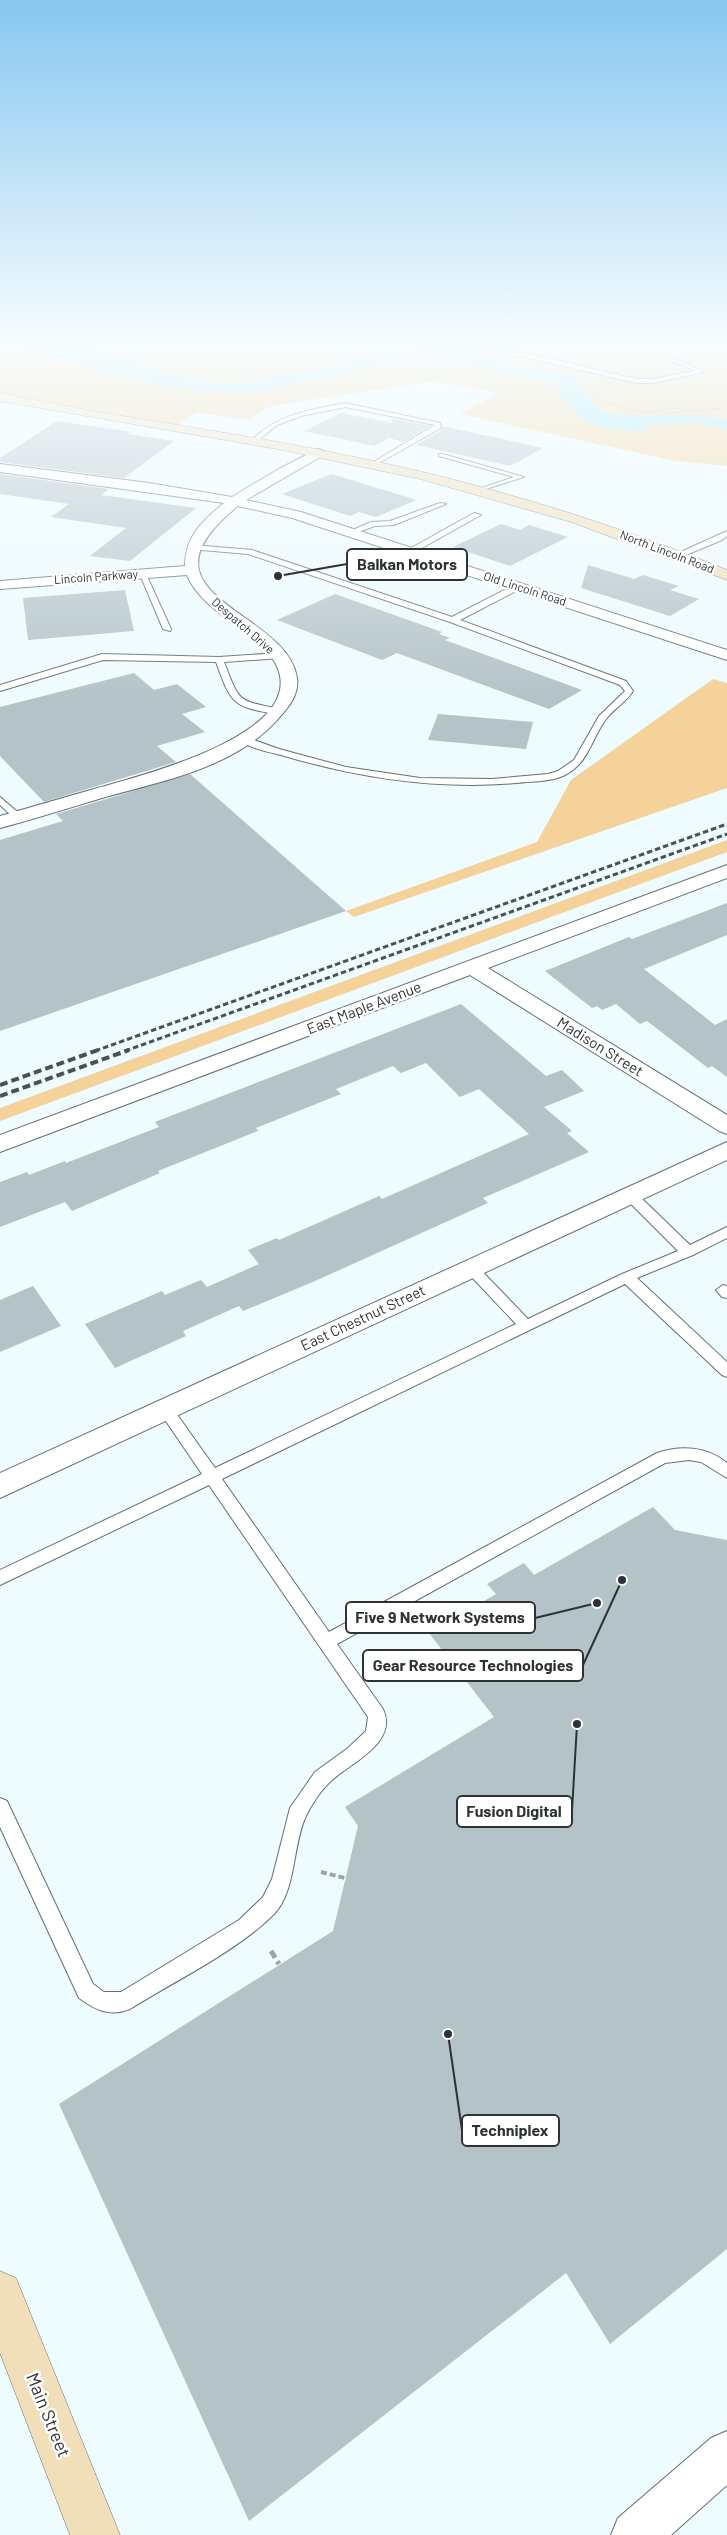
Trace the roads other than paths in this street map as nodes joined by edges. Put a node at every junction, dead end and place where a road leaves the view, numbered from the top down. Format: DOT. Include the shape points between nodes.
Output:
graph roads {
  1 [pos="300,463"];
  2 [pos="364,463"];
  3 [pos="375,463"];
  4 [pos="472,463"];
  5 [pos="372,465"];
  6 [pos="0,468"];
  7 [pos="481,490"];
  8 [pos="236,500"];
  9 [pos="442,504"];
  10 [pos="477,515"];
  11 [pos="350,533"];
  12 [pos="727,533"];
  13 [pos="192,547"];
  14 [pos="408,552"];
  15 [pos="678,555"];
  16 [pos="192,570"];
  17 [pos="142,574"];
  18 [pos="727,576"];
  19 [pos="0,585"];
  20 [pos="517,587"];
  21 [pos="453,620"];
  22 [pos="166,629"];
  23 [pos="727,655"];
  24 [pos="278,656"];
  25 [pos="219,660"];
  26 [pos="0,688"];
  27 [pos="276,711"];
  28 [pos="243,739"];
  29 [pos="0,800"];
  30 [pos="18,817"];
  31 [pos="0,822"];
  32 [pos="727,872"];
  33 [pos="472,967"];
  34 [pos="727,1126"];
  35 [pos="0,1144"];
  36 [pos="727,1150"];
  37 [pos="630,1195"];
  38 [pos="727,1232"];
  39 [pos="688,1252"];
  40 [pos="471,1268"];
  41 [pos="627,1277"];
  42 [pos="526,1325"];
  43 [pos="727,1371"];
  44 [pos="166,1410"];
  45 [pos="727,1472"];
  46 [pos="210,1475"];
  47 [pos="0,1486"];
  48 [pos="0,1578"];
  49 [pos="326,1642"];
  50 [pos="0,1807"];
  51 [pos="0,2294"];
  52 [pos="727,2454"];
  53 [pos="96,2535"];
  54 [pos="635,2535"];
  1 -- 8 [label="street"];
  2 -- 5 [label="street, North Lincoln Road"];
  3 -- 5 [label="lane"];
  4 -- 7 [label="lane" via="521,477"];
  5 -- 7 [label="street, North Lincoln Road"];
  6 -- 8 [label="street"];
  7 -- 15 [label="street, North Lincoln Road" via="568,515"];
  8 -- 11 [label="street, Old Lincoln Road"];
  8 -- 13 [label="street" via="211,521"];
  9 -- 11 [label="lane" via="391,523 374,524"];
  10 -- 14 [label="lane"];
  11 -- 14 [label="street, Old Lincoln Road"];
  12 -- 15 [label="lane"];
  13 -- 16 [label="street"];
  13 -- 21 [label="lane" via="249,552"];
  14 -- 20 [label="street, Old Lincoln Road"];
  15 -- 18 [label="street, North Lincoln Road"];
  16 -- 17 [label="street, Lincoln Parkway"];
  16 -- 24 [label="street, Despatch Drive" via="201,587"];
  17 -- 19 [label="street, Lincoln Parkway"];
  17 -- 22 [label="lane"];
  20 -- 21 [label="lane"];
  20 -- 23 [label="street, Old Lincoln Road"];
  21 -- 28 [label="lane" via="623,682 629,691 624,701 604,716 592,733 587,752 578,763 559,774 457,784 322,764"];
  24 -- 25 [label="lane"];
  24 -- 27 [label="street, Despatch Drive" via="289,681 288,692"];
  25 -- 26 [label="lane" via="102,657"];
  25 -- 27 [label="lane" via="235,698 241,704"];
  27 -- 28 [label="street, Despatch Drive"];
  28 -- 30 [label="street, Despatch Drive" via="183,768"];
  29 -- 30 [label="lane"];
  30 -- 31 [label="street, Despatch Drive"];
  32 -- 33 [label="street, East Maple Avenue"];
  33 -- 34 [label="street, Madison Street"];
  33 -- 35 [label="street, East Maple Avenue"];
  36 -- 37 [label="street, East Chestnut Street"];
  37 -- 39 [label="lane"];
  37 -- 40 [label="street, East Chestnut Street"];
  38 -- 39 [label="lane"];
  39 -- 41 [label="lane"];
  40 -- 42 [label="lane"];
  40 -- 44 [label="street, East Chestnut Street"];
  41 -- 42 [label="lane"];
  41 -- 43 [label="lane"];
  42 -- 46 [label="lane"];
  44 -- 46 [label="lane"];
  44 -- 47 [label="street, East Chestnut Street"];
  45 -- 49 [label="lane" via="714,1459 691,1453 662,1458"];
  46 -- 48 [label="lane"];
  46 -- 49 [label="lane"];
  49 -- 50 [label="lane" via="377,1715 374,1734 354,1754 321,1778 297,1814 281,1880 270,1904 246,1927 123,2002 101,2002 86,1990"];
  51 -- 53 [label="street, Main Street"];
  52 -- 54 [label="street"];
}
